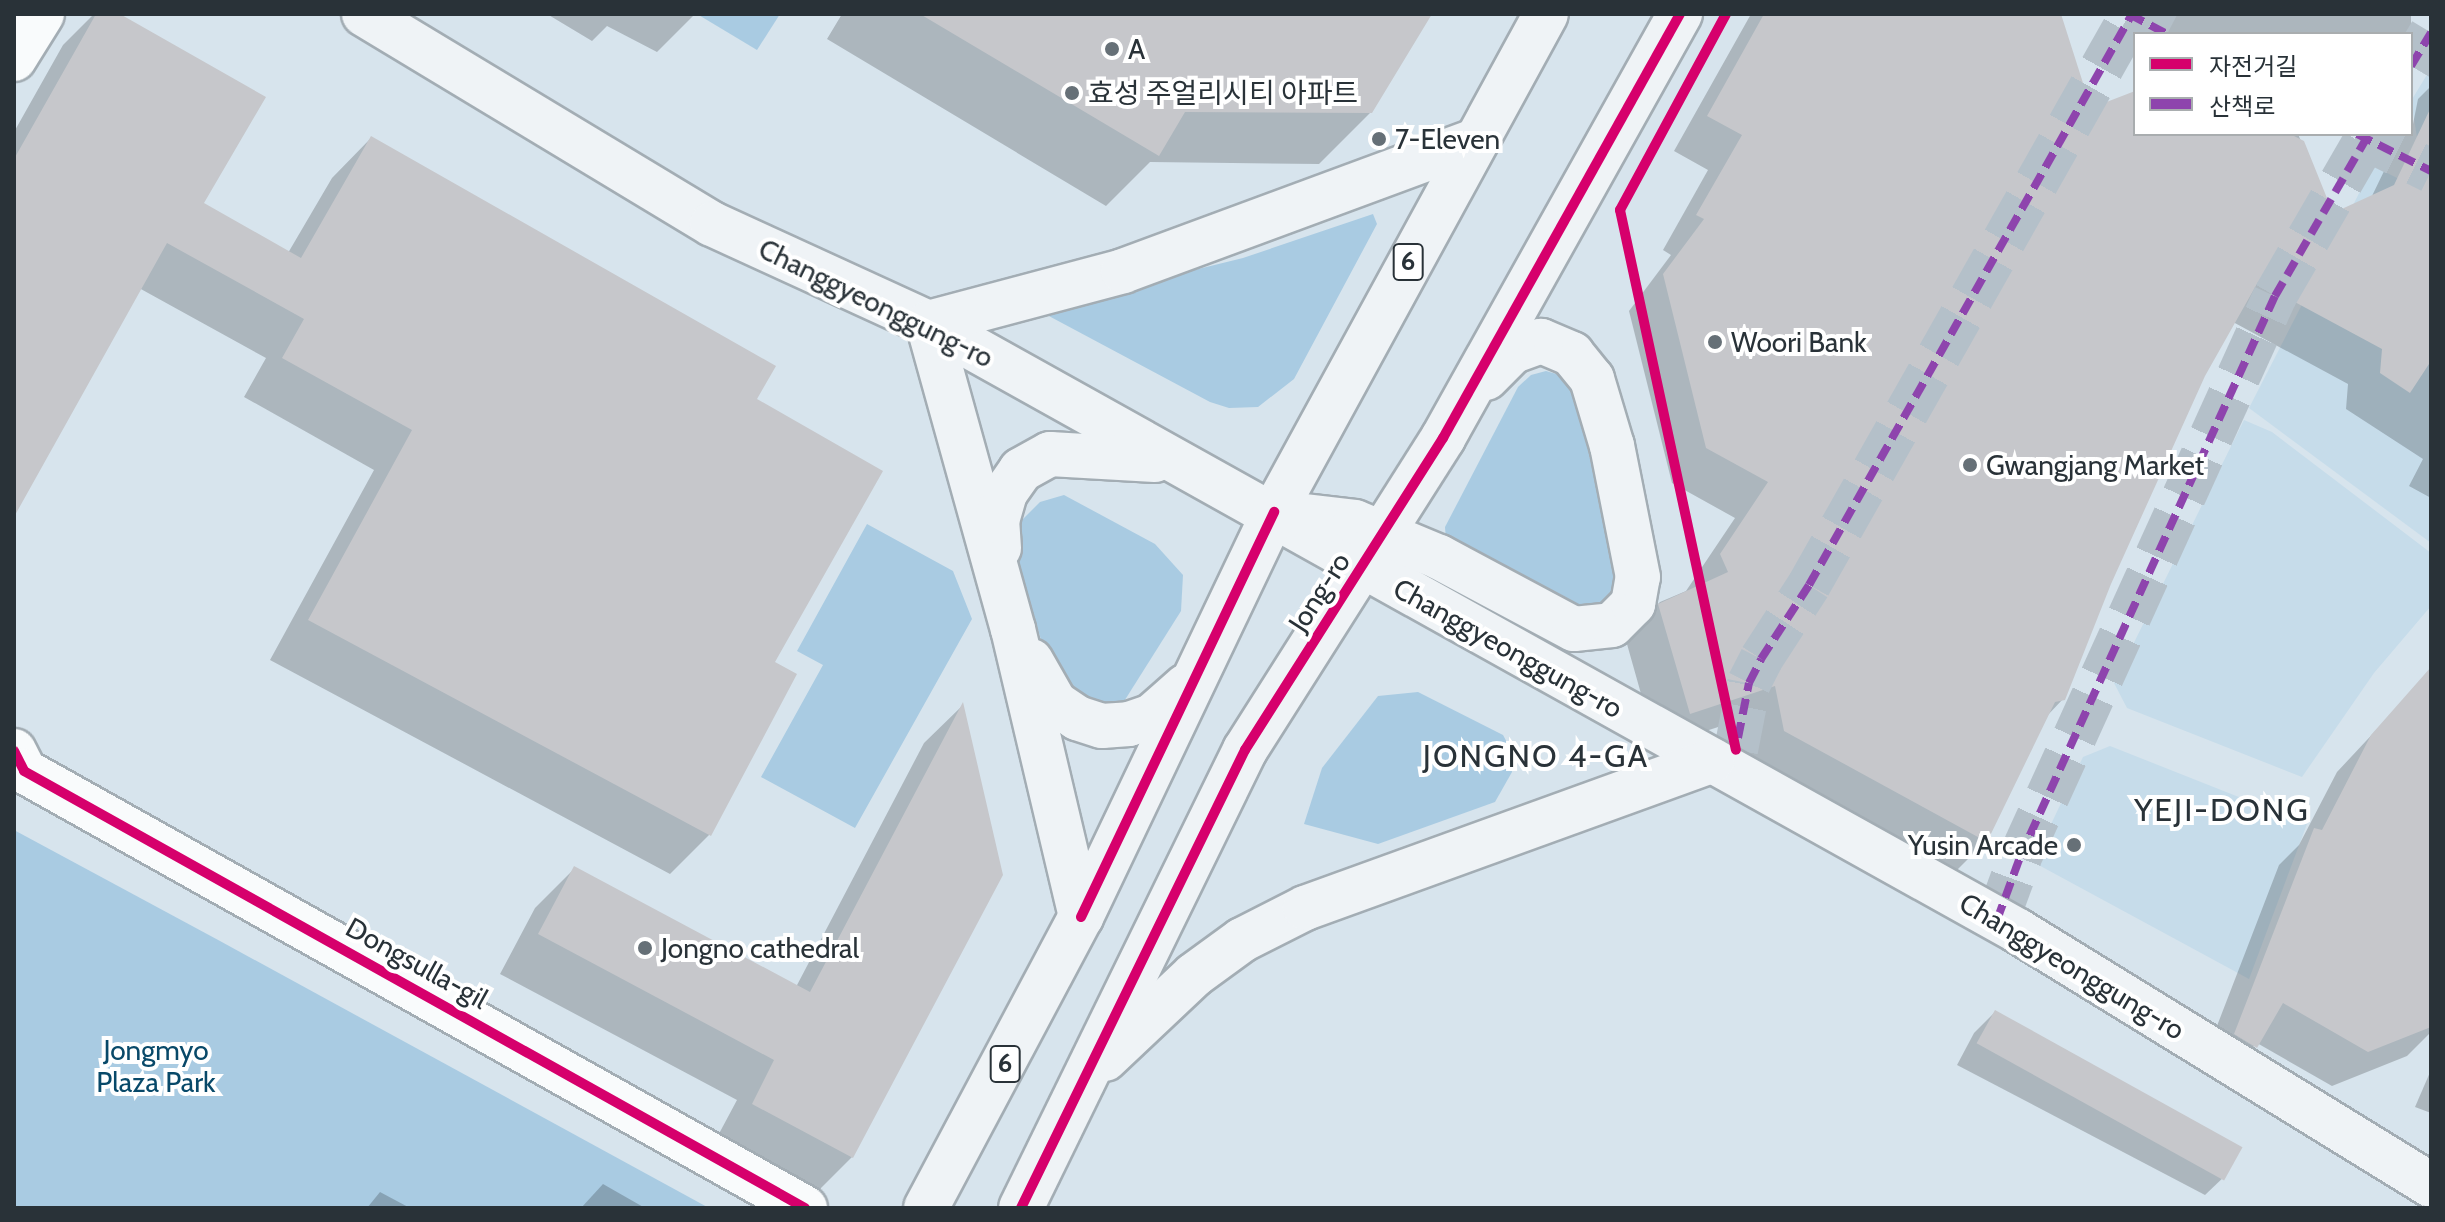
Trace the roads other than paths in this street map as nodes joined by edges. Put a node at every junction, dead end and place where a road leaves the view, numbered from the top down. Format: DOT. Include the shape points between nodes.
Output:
graph roads {
  1 [pos="42,14"];
  2 [pos="364,14"];
  3 [pos="1546,14"];
  4 [pos="1680,14"];
  5 [pos="14,59"];
  6 [pos="1475,141"];
  7 [pos="928,323"];
  8 [pos="1443,438"];
  9 [pos="1180,464"];
  10 [pos="1274,512"];
  11 [pos="1374,551"];
  12 [pos="1190,682"];
  13 [pos="14,751"];
  14 [pos="1712,761"];
  15 [pos="1081,917"];
  16 [pos="1091,1071"];
  17 [pos="2431,1185"];
  18 [pos="805,1208"];
  19 [pos="926,1208"];
  20 [pos="1021,1208"];
  1 -- 5 [label="street"];
  2 -- 7 [label="main road, Changgyeonggung-ro" via="712,224"];
  3 -- 6 [label="main road, 6"];
  4 -- 8 [label="main road, Jong-ro"];
  6 -- 7 [label="main road" via="1123,271"];
  6 -- 10 [label="main road, 6"];
  7 -- 9 [label="main road, Changgyeonggung-ro"];
  7 -- 15 [label="main road" via="1013,629"];
  8 -- 11 [label="main road, Jong-ro"];
  8 -- 11 [label="main road" via="1513,351 1541,341 1572,354 1592,379 1612,446 1638,577 1633,604 1612,625 1574,629 1439,557"];
  9 -- 10 [label="main road, Changgyeonggung-ro"];
  9 -- 12 [label="main road" via="1116,454 1050,454 1021,470 1005,493 997,541 1033,667 1055,703 1090,722 1129,724 1152,716"];
  10 -- 11 [label="main road, Changgyeonggung-ro"];
  10 -- 12 [label="main road, 6"];
  11 -- 14 [label="main road, Changgyeonggung-ro"];
  11 -- 16 [label="main road, Jong-ro" via="1245,750"];
  12 -- 15 [label="main road, 6"];
  13 -- 18 [label="street, Dongsulla-gil" via="24,771"];
  14 -- 16 [label="main road" via="1305,908 1242,940 1194,975"];
  14 -- 17 [label="main road, Changgyeonggung-ro" via="2018,931"];
  15 -- 19 [label="main road, 6"];
  16 -- 20 [label="main road, Jong-ro"];
}
